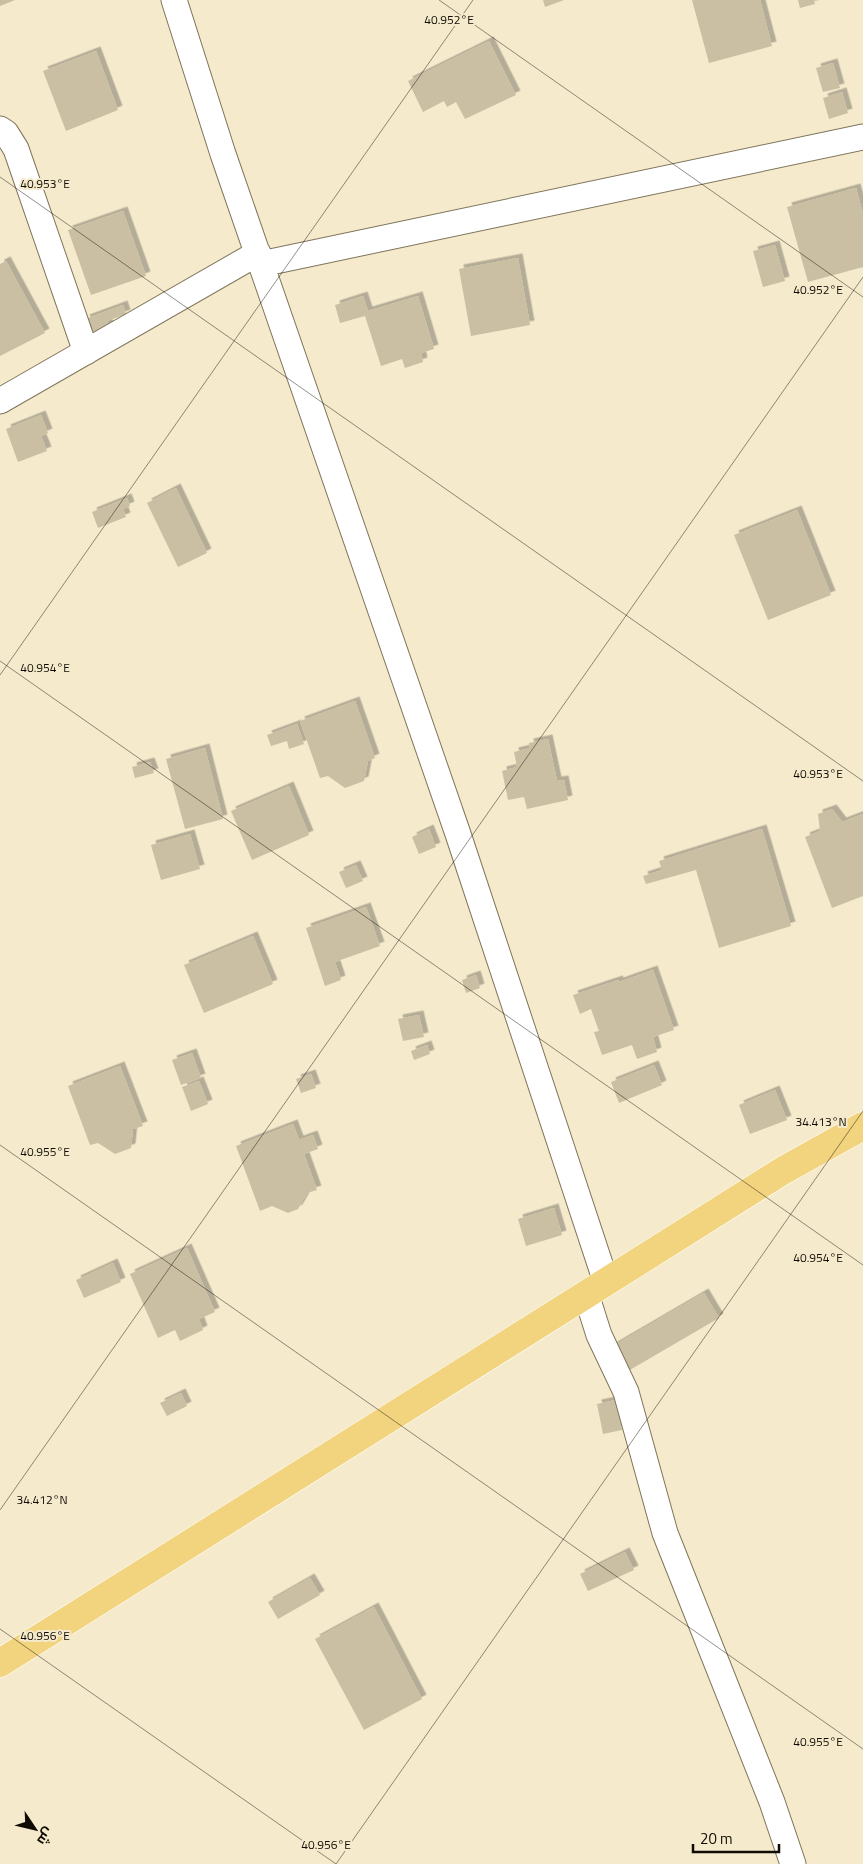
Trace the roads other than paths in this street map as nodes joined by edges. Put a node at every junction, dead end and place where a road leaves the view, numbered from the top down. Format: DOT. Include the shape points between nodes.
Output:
graph roads {
  1 [pos="174,0"];
  2 [pos="0,129"];
  3 [pos="863,138"];
  4 [pos="260,258"];
  5 [pos="86,352"];
  6 [pos="0,401"];
  7 [pos="863,1126"];
  8 [pos="596,1288"];
  9 [pos="0,1663"];
  10 [pos="793,1864"];
  1 -- 4 [label="street"];
  2 -- 5 [label="street" via="16,149"];
  3 -- 4 [label="street"];
  4 -- 5 [label="street"];
  4 -- 8 [label="street" via="455,825"];
  5 -- 6 [label="street"];
  7 -- 8 [label="highway" via="784,1170"];
  8 -- 9 [label="highway"];
  8 -- 10 [label="street" via="598,1335 626,1392 665,1533 772,1802"];
}
